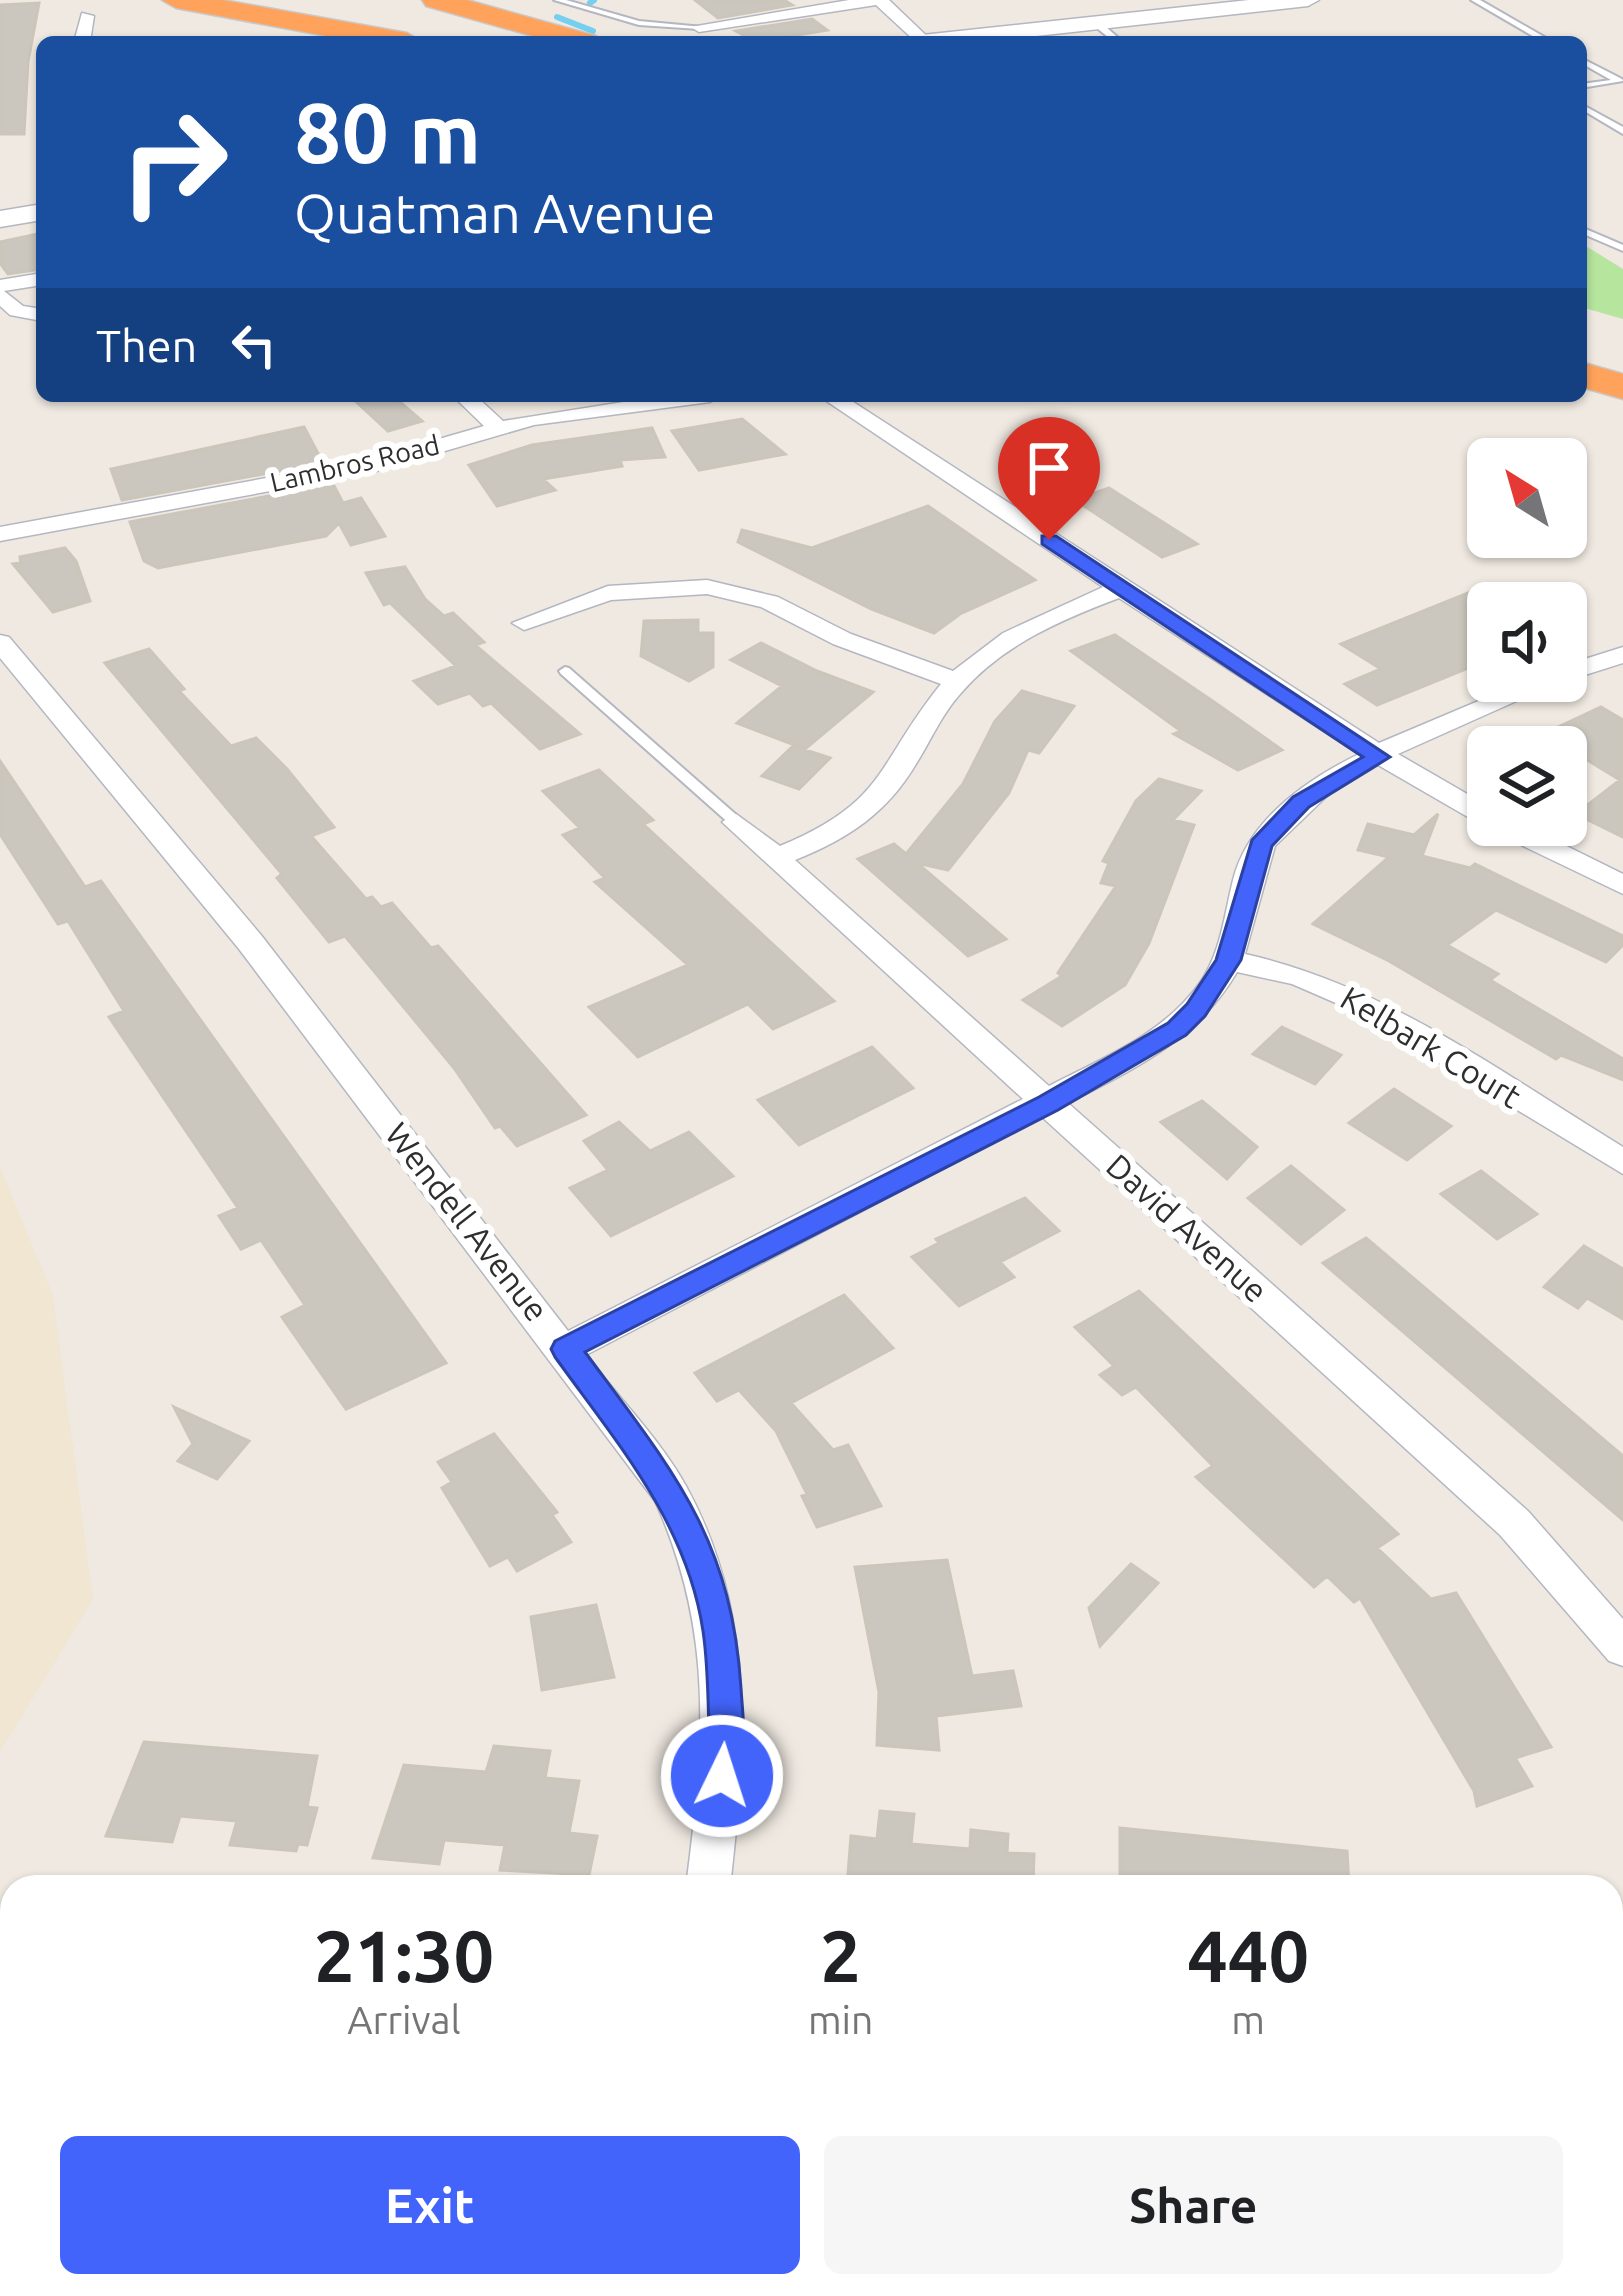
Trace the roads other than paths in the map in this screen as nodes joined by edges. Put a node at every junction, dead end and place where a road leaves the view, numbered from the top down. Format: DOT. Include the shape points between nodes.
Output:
graph roads {
  1 [pos="176,0"];
  2 [pos="206,0"];
  3 [pos="436,0"];
  4 [pos="558,0"];
  5 [pos="879,0"];
  6 [pos="1308,0"];
  7 [pos="1475,0"];
  8 [pos="87,16"];
  9 [pos="1095,22"];
  10 [pos="699,27"];
  11 [pos="83,36"];
  12 [pos="377,36"];
  13 [pos="382,36"];
  14 [pos="565,36"];
  15 [pos="917,36"];
  16 [pos="975,36"];
  17 [pos="1112,36"];
  18 [pos="1538,36"];
  19 [pos="1587,63"];
  20 [pos="1587,85"];
  21 [pos="1587,110"];
  22 [pos="1623,131"];
  23 [pos="36,213"];
  24 [pos="0,219"];
  25 [pos="1587,233"];
  26 [pos="1623,248"];
  27 [pos="36,280"];
  28 [pos="0,286"];
  29 [pos="0,296"];
  30 [pos="36,314"];
  31 [pos="1587,376"];
  32 [pos="1623,387"];
  33 [pos="471,402"];
  34 [pos="656,402"];
  35 [pos="839,402"];
  36 [pos="499,427"];
  37 [pos="0,534"];
  38 [pos="1122,588"];
  39 [pos="524,623"];
  40 [pos="0,642"];
  41 [pos="1623,655"];
  42 [pos="1587,666"];
  43 [pos="565,671"];
  44 [pos="957,681"];
  45 [pos="1501,702"];
  46 [pos="1379,757"];
  47 [pos="1467,805"];
  48 [pos="736,822"];
  49 [pos="1544,846"];
  50 [pos="776,857"];
  51 [pos="1623,885"];
  52 [pos="1228,960"];
  53 [pos="1048,1103"];
  54 [pos="1623,1162"];
  55 [pos="566,1349"];
  56 [pos="1623,1648"];
  57 [pos="710,1875"];
  1 -- 12 [label="highway"];
  2 -- 13 [label="highway"];
  3 -- 14 [label="highway"];
  4 -- 10 [label="lane" via="639,23"];
  5 -- 10 [label="street"];
  5 -- 15 [label="street"];
  6 -- 9 [label="main road"];
  7 -- 18 [label="lane"];
  8 -- 11 [label="street"];
  9 -- 16 [label="main road"];
  9 -- 17 [label="lane"];
  19 -- 20 [label="lane" via="1619,81"];
  21 -- 22 [label="lane"];
  23 -- 24 [label="main road"];
  25 -- 26 [label="lane"];
  27 -- 28 [label="street"];
  29 -- 30 [label="street" via="16,311"];
  31 -- 32 [label="highway"];
  33 -- 36 [label="street"];
  34 -- 36 [label="street, Lambros Road"];
  35 -- 38 [label="street"];
  36 -- 37 [label="street, Lambros Road" via="373,465"];
  38 -- 44 [label="street" via="1012,637"];
  38 -- 46 [label="street"];
  39 -- 44 [label="street" via="608,593 707,587 769,602"];
  40 -- 55 [label="street, Wendell Avenue" via="250,942"];
  41 -- 42 [label="street"];
  43 -- 48 [label="lane"];
  44 -- 50 [label="street" via="873,805"];
  45 -- 46 [label="street"];
  46 -- 47 [label="street"];
  46 -- 52 [label="street" via="1301,802 1261,844"];
  48 -- 50 [label="street, David Avenue"];
  49 -- 51 [label="street"];
  50 -- 53 [label="street, David Avenue"];
  52 -- 53 [label="street" via="1177,1029"];
  52 -- 54 [label="street, Kelbark Court" via="1300,976 1363,1003"];
  53 -- 55 [label="street"];
  53 -- 56 [label="street, David Avenue" via="1514,1523"];
  55 -- 57 [label="street, Wendell Avenue" via="670,1492 711,1586 727,1739"];
}
